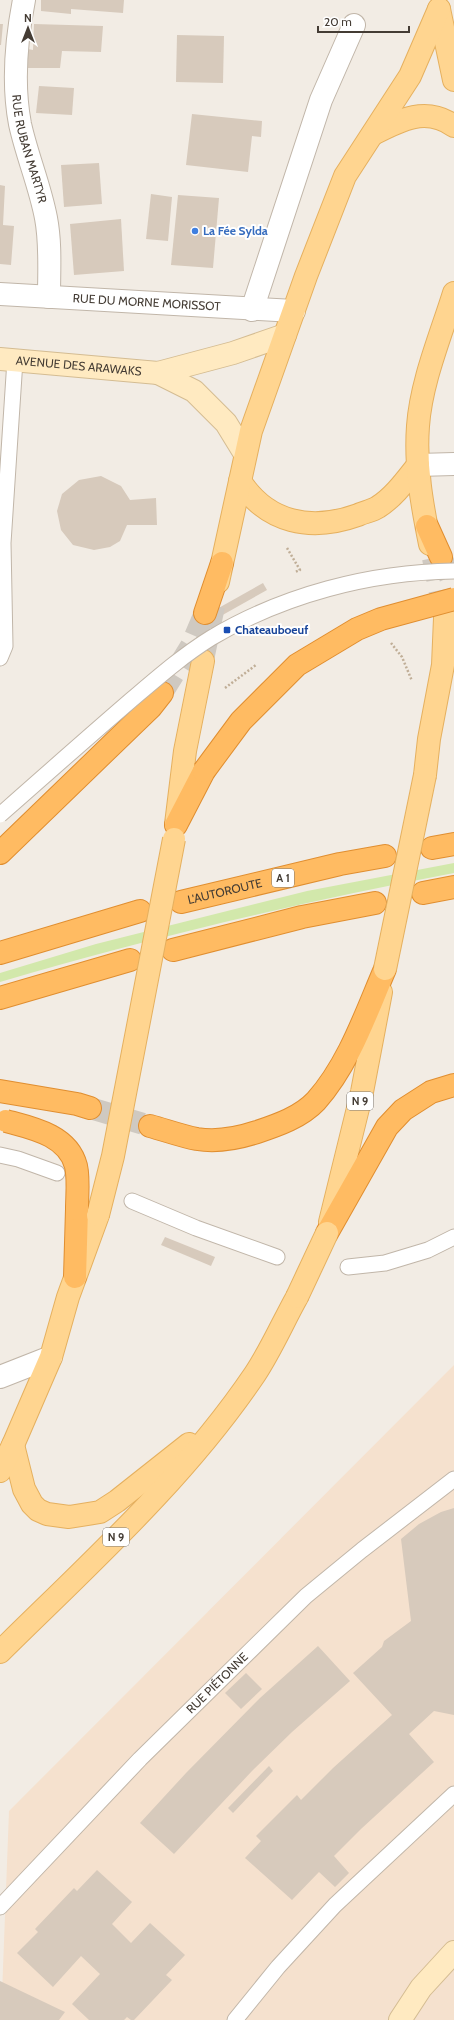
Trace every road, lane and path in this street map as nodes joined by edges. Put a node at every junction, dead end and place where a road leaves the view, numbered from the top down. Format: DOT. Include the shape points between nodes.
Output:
graph roads {
  1 [pos="24,0"];
  2 [pos="440,5"];
  3 [pos="354,25"];
  4 [pos="454,80"];
  5 [pos="454,126"];
  6 [pos="372,135"];
  7 [pos="454,293"];
  8 [pos="0,294"];
  9 [pos="49,297"];
  10 [pos="252,310"];
  11 [pos="294,311"];
  12 [pos="447,333"];
  13 [pos="285,335"];
  14 [pos="7,359"];
  15 [pos="158,373"];
  16 [pos="245,454"];
  17 [pos="454,464"];
  18 [pos="418,465"];
  19 [pos="240,481"];
  20 [pos="427,526"];
  21 [pos="287,547"];
  22 [pos="443,562"];
  23 [pos="222,563"];
  24 [pos="294,573"];
  25 [pos="449,608"];
  26 [pos="209,609"];
  27 [pos="0,658"];
  28 [pos="203,661"];
  29 [pos="162,693"];
  30 [pos="0,815"];
  31 [pos="175,832"];
  32 [pos="454,844"];
  33 [pos="432,848"];
  34 [pos="0,853"];
  35 [pos="385,856"];
  36 [pos="454,887"];
  37 [pos="423,893"];
  38 [pos="181,902"];
  39 [pos="375,902"];
  40 [pos="140,911"];
  41 [pos="173,950"];
  42 [pos="0,953"];
  43 [pos="130,960"];
  44 [pos="385,969"];
  45 [pos="0,998"];
  46 [pos="454,1085"];
  47 [pos="0,1091"];
  48 [pos="90,1108"];
  49 [pos="3,1120"];
  50 [pos="150,1126"];
  51 [pos="0,1155"];
  52 [pos="57,1173"];
  53 [pos="132,1201"];
  54 [pos="327,1233"];
  55 [pos="454,1237"];
  56 [pos="277,1257"];
  57 [pos="348,1267"];
  58 [pos="75,1278"];
  59 [pos="51,1357"];
  60 [pos="0,1376"];
  61 [pos="226,1414"];
  62 [pos="13,1445"];
  63 [pos="0,1471"];
  64 [pos="454,1479"];
  65 [pos="0,1652"];
  66 [pos="454,1794"];
  67 [pos="0,1907"];
  68 [pos="454,1952"];
  69 [pos="234,2020"];
  70 [pos="400,2020"];
  1 -- 9 [label="street, RUE RUBAN MARTYR" via="15,60 16,89 20,124 46,218"];
  2 -- 4 [label="main road"];
  2 -- 6 [label="main road" via="410,76"];
  3 -- 10 [label="street" via="321,100"];
  5 -- 6 [label="main road" via="433,117 411,117"];
  6 -- 11 [label="main road" via="345,176"];
  7 -- 12 [label="main road"];
  8 -- 9 [label="street, RUE DU MORNE MORISSOT"];
  9 -- 10 [label="street, RUE DU MORNE MORISSOT"];
  10 -- 11 [label="street, RUE DU MORNE MORISSOT"];
  11 -- 13 [label="main road"];
  12 -- 18 [label="main road" via="423,394 418,425"];
  13 -- 15 [label="street, AVENUE DES ARAWAKS" via="233,353"];
  13 -- 16 [label="main road"];
  14 -- 15 [label="street, AVENUE DES ARAWAKS"];
  14 -- 27 [label="lane" via="3,543 5,646"];
  15 -- 16 [label="street, AVENUE DES ARAWAKS" via="194,390 226,423"];
  16 -- 19 [label="main road"];
  17 -- 18 [label="street"];
  18 -- 19 [label="main road" via="396,492 378,508 341,521 311,524 282,518 262,507 249,496"];
  18 -- 20 [label="main road"];
  19 -- 23 [label="main road"];
  20 -- 22 [label="highway"];
  21 -- 24 [label="path" via="300,570"];
  22 -- 30 [label="lane, bridge" via="428,571 341,585 284,603 227,630 175,663"];
  23 -- 26 [label="highway"];
  25 -- 31 [label="highway, bridge" via="381,619 357,629 297,665 241,721 204,771"];
  25 -- 44 [label="main road, bridge" via="443,665 425,775"];
  28 -- 31 [label="main road" via="185,751"];
  29 -- 34 [label="highway" via="151,707"];
  31 -- 58 [label="main road, bridge" via="113,1156 98,1216"];
  32 -- 33 [label="highway"];
  35 -- 38 [label="highway, L'AUTOROUTE / A 1" via="340,864"];
  36 -- 37 [label="highway"];
  39 -- 41 [label="highway" via="302,917"];
  40 -- 42 [label="highway"];
  43 -- 45 [label="highway"];
  44 -- 50 [label="highway" via="351,1047 316,1101 302,1112 282,1124 227,1139 198,1139"];
  44 -- 54 [label="main road, N 9" via="362,1092"];
  46 -- 54 [label="highway" via="431,1092 404,1110 387,1127"];
  47 -- 48 [label="highway"];
  49 -- 58 [label="highway, bridge" via="41,1131 57,1140 66,1149 76,1167"];
  51 -- 52 [label="lane" via="18,1158"];
  53 -- 56 [label="lane" via="196,1228"];
  54 -- 61 [label="main road, N 9, bridge" via="256,1372"];
  55 -- 57 [label="lane" via="428,1250 385,1263"];
  58 -- 59 [label="main road"];
  59 -- 60 [label="street"];
  59 -- 62 [label="main road"];
  61 -- 62 [label="main road" via="117,1501 100,1512 84,1516 47,1514 32,1504 24,1489"];
  61 -- 65 [label="main road, N 9" via="157,1496"];
  62 -- 63 [label="main road"];
  64 -- 67 [label="lane, RUE PIÉTONNE" via="306,1596 140,1759"];
  66 -- 69 [label="lane" via="335,1905"];
  68 -- 70 [label="street" via="421,1988"];
}
